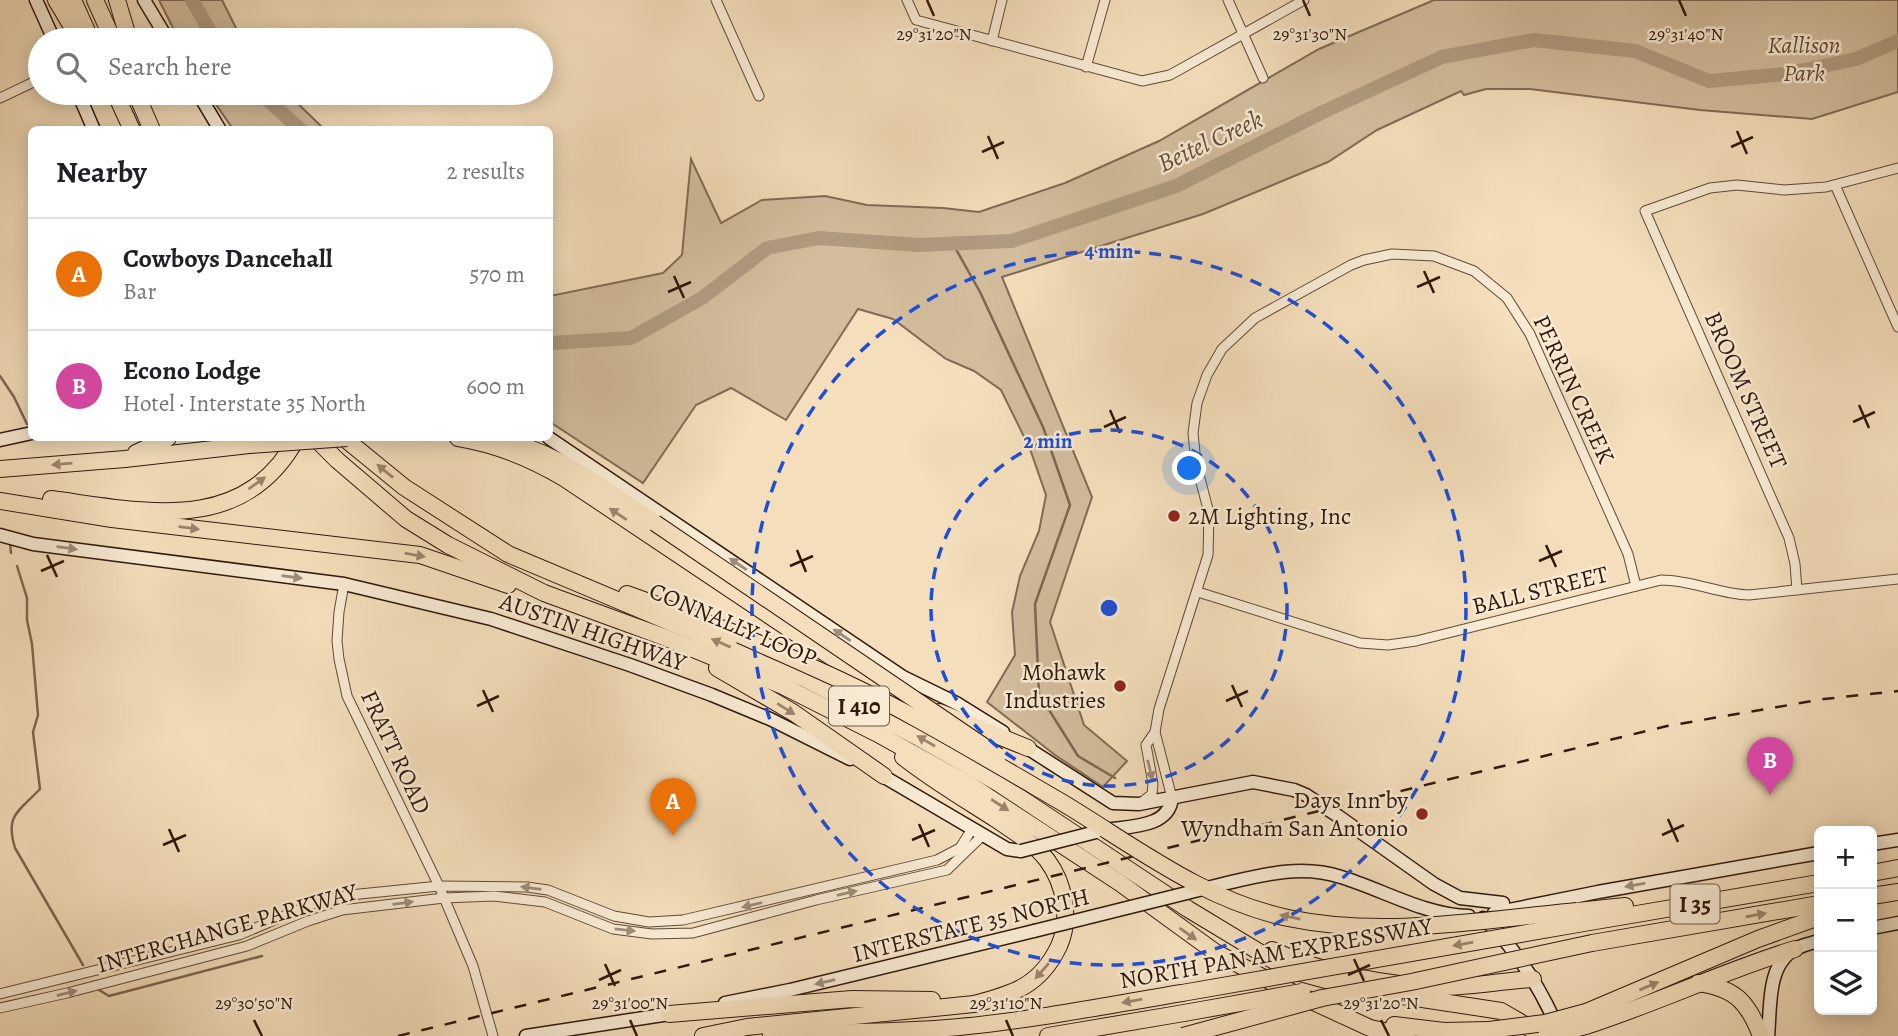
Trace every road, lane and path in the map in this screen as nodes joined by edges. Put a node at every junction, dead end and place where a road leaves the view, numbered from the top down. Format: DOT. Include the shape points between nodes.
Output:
graph roads {
  1 [pos="36,0"];
  2 [pos="56,0"];
  3 [pos="73,0"];
  4 [pos="95,0"];
  5 [pos="117,0"];
  6 [pos="144,0"];
  7 [pos="716,0"];
  8 [pos="907,0"];
  9 [pos="1002,0"];
  10 [pos="1105,0"];
  11 [pos="1227,0"];
  12 [pos="1304,0"];
  13 [pos="49,28"];
  14 [pos="73,28"];
  15 [pos="86,28"];
  16 [pos="108,28"];
  17 [pos="125,28"];
  18 [pos="161,28"];
  19 [pos="1243,34"];
  20 [pos="992,41"];
  21 [pos="1086,67"];
  22 [pos="1263,78"];
  23 [pos="28,84"];
  24 [pos="759,96"];
  25 [pos="0,97"];
  26 [pos="83,105"];
  27 [pos="119,105"];
  28 [pos="142,105"];
  29 [pos="148,105"];
  30 [pos="205,105"];
  31 [pos="92,126"];
  32 [pos="130,126"];
  33 [pos="152,126"];
  34 [pos="153,126"];
  35 [pos="218,126"];
  36 [pos="1898,168"];
  37 [pos="1835,185"];
  38 [pos="1898,327"];
  39 [pos="28,434"];
  40 [pos="0,440"];
  41 [pos="162,441"];
  42 [pos="295,441"];
  43 [pos="318,441"];
  44 [pos="327,441"];
  45 [pos="348,441"];
  46 [pos="479,441"];
  47 [pos="508,441"];
  48 [pos="553,441"];
  49 [pos="125,459"];
  50 [pos="0,469"];
  51 [pos="0,495"];
  52 [pos="0,501"];
  53 [pos="0,536"];
  54 [pos="548,569"];
  55 [pos="1898,579"];
  56 [pos="344,584"];
  57 [pos="1636,586"];
  58 [pos="1797,590"];
  59 [pos="1198,592"];
  60 [pos="565,601"];
  61 [pos="664,637"];
  62 [pos="879,687"];
  63 [pos="1155,732"];
  64 [pos="878,734"];
  65 [pos="1028,748"];
  66 [pos="884,776"];
  67 [pos="1172,799"];
  68 [pos="1113,803"];
  69 [pos="1139,804"];
  70 [pos="1065,805"];
  71 [pos="1101,831"];
  72 [pos="978,832"];
  73 [pos="1898,840"];
  74 [pos="1877,843"];
  75 [pos="1814,854"];
  76 [pos="1898,868"];
  77 [pos="1877,872"];
  78 [pos="1814,883"];
  79 [pos="1148,884"];
  80 [pos="439,886"];
  81 [pos="1598,891"];
  82 [pos="1898,892"];
  83 [pos="1877,895"];
  84 [pos="444,898"];
  85 [pos="1503,903"];
  86 [pos="1421,905"];
  87 [pos="1814,905"];
  88 [pos="1482,916"];
  89 [pos="1578,918"];
  90 [pos="1814,918"];
  91 [pos="1898,922"];
  92 [pos="1212,923"];
  93 [pos="1877,927"];
  94 [pos="1814,942"];
  95 [pos="1592,943"];
  96 [pos="1795,948"];
  97 [pos="1511,949"];
  98 [pos="1533,979"];
  99 [pos="1487,983"];
  100 [pos="1698,983"];
  101 [pos="0,994"];
  102 [pos="1008,996"];
  103 [pos="0,1008"];
  104 [pos="1328,1009"];
  105 [pos="669,1014"];
  106 [pos="1586,1019"];
  107 [pos="493,1036"];
  108 [pos="526,1036"];
  109 [pos="703,1036"];
  110 [pos="737,1036"];
  111 [pos="1048,1036"];
  112 [pos="1183,1036"];
  113 [pos="1407,1036"];
  114 [pos="1539,1036"];
  115 [pos="1546,1036"];
  116 [pos="1562,1036"];
  117 [pos="1761,1036"];
  118 [pos="1768,1036"];
  1 -- 13 [label="main road"];
  2 -- 14 [label="highway"];
  3 -- 15 [label="highway"];
  4 -- 16 [label="highway"];
  5 -- 17 [label="highway"];
  6 -- 18 [label="main road"];
  7 -- 24 [label="street"];
  8 -- 20 [label="street" via="916,20"];
  9 -- 20 [label="street"];
  10 -- 21 [label="street"];
  11 -- 19 [label="street"];
  12 -- 19 [label="street"];
  19 -- 21 [label="street" via="1156,80 1131,80"];
  19 -- 22 [label="street"];
  20 -- 21 [label="street"];
  23 -- 25 [label="street"];
  26 -- 31 [label="main road"];
  27 -- 32 [label="highway"];
  28 -- 33 [label="highway"];
  29 -- 34 [label="highway"];
  30 -- 35 [label="main road"];
  36 -- 37 [label="street"];
  37 -- 38 [label="street"];
  37 -- 58 [label="street, BROOM STREET" via="1800,190 1721,187 1645,211 1790,538"];
  39 -- 40 [label="main road"];
  41 -- 49 [label="highway"];
  51 -- 42 [label="highway, one-way" via="158,512 201,510 260,482"];
  43 -- 60 [label="highway, CONNALLY LOOP / I 410" via="406,519 511,578"];
  44 -- 49 [label="highway, bridge"];
  54 -- 45 [label="highway, CONNALLY LOOP / I 410, one-way" via="508,554 456,521 404,487"];
  62 -- 46 [label="highway, one-way" via="534,460"];
  47 -- 70 [label="highway, bridge" via="567,465 978,741"];
  65 -- 48 [label="main road, one-way" via="958,704 902,677"];
  49 -- 50 [label="highway, one-way"];
  52 -- 60 [label="highway, one-way" via="112,519 419,555"];
  53 -- 56 [label="main road, AUSTIN HIGHWAY, one-way"];
  54 -- 70 [label="highway, bridge" via="650,601 823,672 915,718"];
  79 -- 54 [label="highway, CONNALLY LOOP / I 410, one-way" via="999,783 867,710"];
  55 -- 58 [label="street, BALL STREET"];
  56 -- 66 [label="main road, AUSTIN HIGHWAY" via="491,619 630,665 770,719"];
  56 -- 80 [label="street, FRATT ROAD" via="337,641 347,696"];
  57 -- 58 [label="street, BALL STREET" via="1670,580 1728,594"];
  57 -- 59 [label="street, BALL STREET" via="1388,645 1346,640"];
  57 -- 59 [label="street, PERRIN CREEK" via="1623,543 1516,309 1486,279 1461,265 1406,253 1351,265 1268,310 1238,332 1214,362 1194,418 1196,463 1210,527"];
  59 -- 63 [label="street, PERRIN CREEK"];
  60 -- 61 [label="highway, CONNALLY LOOP / I 410"];
  61 -- 64 [label="highway, CONNALLY LOOP / I 410" via="783,686"];
  61 -- 66 [label="highway, one-way" via="794,713"];
  62 -- 65 [label="highway"];
  62 -- 79 [label="highway"];
  63 -- 67 [label="street, PERRIN CREEK"];
  63 -- 69 [label="street, PERRIN CREEK, one-way" via="1146,744 1152,794"];
  64 -- 102 [label="highway, I 410, one-way" via="905,759 1025,840 1052,868 1066,910 1065,934 1043,971"];
  64 -- 104 [label="highway, one-way" via="970,785 1120,883 1214,952"];
  65 -- 68 [label="main road"];
  66 -- 72 [label="main road, AUSTIN HIGHWAY"];
  67 -- 69 [label="main road"];
  67 -- 71 [label="main road, AUSTIN HIGHWAY" via="1166,815 1156,821"];
  67 -- 85 [label="main road" via="1252,782 1281,786 1306,794 1452,893 1472,901"];
  68 -- 69 [label="main road"];
  68 -- 71 [label="main road" via="1117,817"];
  89 -- 70 [label="highway, one-way, bridge" via="1393,928 1285,917 1184,879"];
  71 -- 72 [label="main road, AUSTIN HIGHWAY, bridge" via="1021,851 1007,849"];
  72 -- 80 [label="street, INTERCHANGE PARKWAY, one-way" via="937,860 683,920 649,922 614,916 527,887"];
  84 -- 72 [label="street, INTERCHANGE PARKWAY, one-way" via="494,896 545,902 613,929 693,933 947,870"];
  73 -- 74 [label="main road"];
  75 -- 81 [label="main road, INTERSTATE 35 NORTH, one-way"];
  76 -- 77 [label="highway"];
  78 -- 89 [label="highway, NORTH PAN AM EXPRESSWAY / I 35"];
  79 -- 92 [label="highway, CONNALLY LOOP / I 410"];
  80 -- 84 [label="street, FRATT ROAD"];
  80 -- 101 [label="street, INTERCHANGE PARKWAY" via="317,902 239,935"];
  81 -- 85 [label="main road, INTERSTATE 35 NORTH"];
  81 -- 88 [label="main road, INTERSTATE 35 NORTH"];
  82 -- 83 [label="highway"];
  103 -- 84 [label="street, INTERCHANGE PARKWAY, one-way" via="247,946 341,910"];
  84 -- 107 [label="street, FRATT ROAD" via="473,966"];
  85 -- 86 [label="main road, INTERSTATE 35 NORTH" via="1489,907"];
  86 -- 88 [label="main road, INTERSTATE 35 NORTH" via="1456,916"];
  86 -- 105 [label="main road, INTERSTATE 35 NORTH, one-way, bridge" via="1320,872 1262,874 790,990"];
  95 -- 87 [label="highway, NORTH PAN AM EXPRESSWAY / I 35, one-way"];
  88 -- 97 [label="main road"];
  89 -- 110 [label="highway, NORTH PAN AM EXPRESSWAY / I 35, one-way, bridge" via="1012,1021"];
  106 -- 90 [label="highway, one-way"];
  91 -- 93 [label="main road"];
  92 -- 99 [label="highway" via="1290,958 1401,985"];
  92 -- 114 [label="highway, I 410" via="1289,970 1363,990 1501,1011"];
  94 -- 96 [label="main road"];
  95 -- 111 [label="highway, NORTH PAN AM EXPRESSWAY / I 35, bridge"];
  95 -- 112 [label="highway, bridge" via="1322,998"];
  96 -- 100 [label="highway"];
  96 -- 118 [label="main road" via="1774,978"];
  97 -- 98 [label="main road"];
  97 -- 99 [label="highway" via="1502,973"];
  98 -- 99 [label="highway"];
  98 -- 116 [label="main road"];
  100 -- 106 [label="highway" via="1619,1015"];
  100 -- 117 [label="highway" via="1735,995 1754,1018"];
  102 -- 105 [label="highway" via="852,999"];
  102 -- 109 [label="highway, I 410" via="974,1004 747,1027"];
  104 -- 106 [label="highway, bridge" via="1412,1028 1489,1031"];
  104 -- 113 [label="highway" via="1370,1028"];
  105 -- 108 [label="main road, INTERSTATE 35 NORTH"];
  106 -- 115 [label="highway, bridge"];
}
